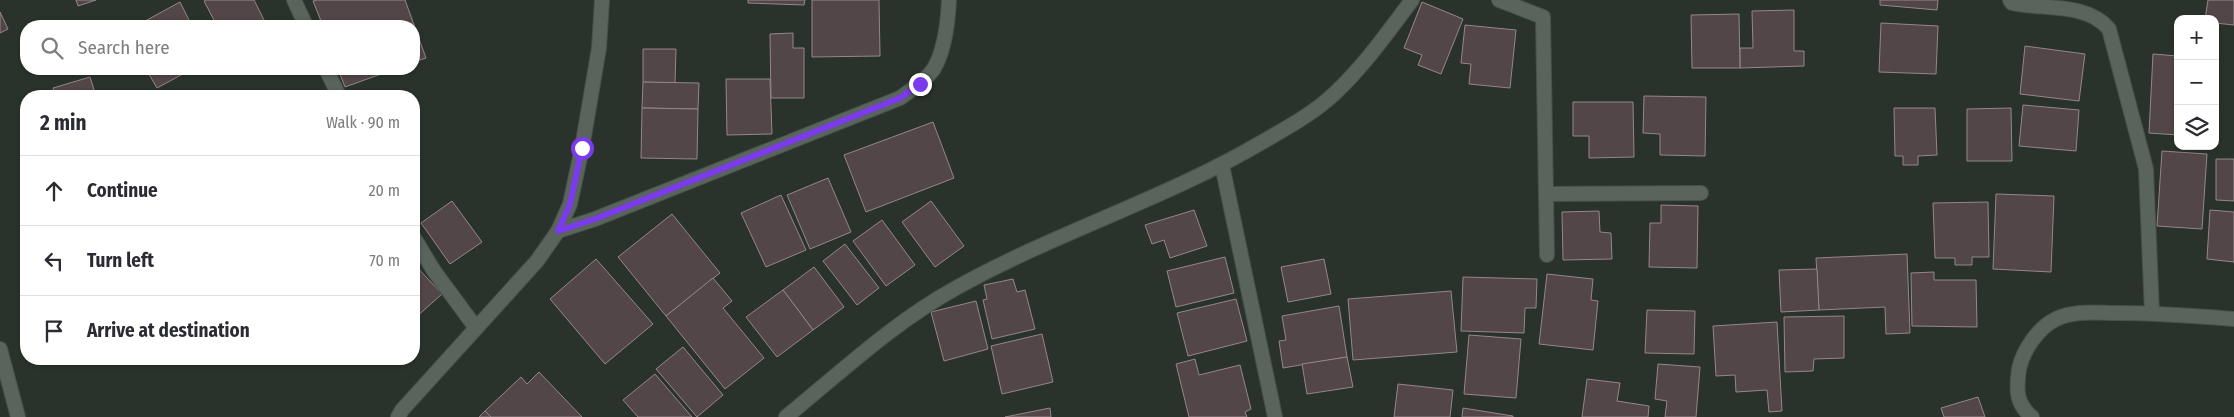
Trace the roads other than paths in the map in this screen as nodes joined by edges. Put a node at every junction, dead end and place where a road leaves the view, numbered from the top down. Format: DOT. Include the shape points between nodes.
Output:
graph roads {
  1 [pos="294,0"];
  2 [pos="602,0"];
  3 [pos="949,0"];
  4 [pos="1412,0"];
  5 [pos="1499,0"];
  6 [pos="2010,0"];
  7 [pos="303,20"];
  8 [pos="329,75"];
  9 [pos="336,90"];
  10 [pos="1222,166"];
  11 [pos="1701,193"];
  12 [pos="1546,194"];
  13 [pos="558,231"];
  14 [pos="420,248"];
  15 [pos="1547,255"];
  16 [pos="2152,314"];
  17 [pos="2234,319"];
  18 [pos="476,328"];
  19 [pos="0,349"];
  20 [pos="18,417"];
  21 [pos="398,417"];
  22 [pos="786,417"];
  23 [pos="1275,417"];
  24 [pos="2032,417"];
  1 -- 7 [label="street"];
  2 -- 13 [label="street" via="599,48 582,148 570,204"];
  3 -- 13 [label="street" via="942,46 933,69 920,84 900,98"];
  4 -- 10 [label="street" via="1368,59 1333,95 1293,124"];
  5 -- 12 [label="street" via="1543,17"];
  6 -- 16 [label="street" via="2023,5 2085,12 2109,29 2146,169"];
  8 -- 9 [label="street"];
  10 -- 22 [label="street" via="1022,253 957,287 915,312"];
  10 -- 23 [label="street"];
  11 -- 12 [label="street"];
  12 -- 15 [label="street"];
  13 -- 18 [label="street" via="537,261"];
  14 -- 18 [label="street"];
  16 -- 17 [label="street"];
  16 -- 24 [label="street" via="2080,313 2057,319 2042,329 2028,348 2020,368 2017,391 2022,408"];
  18 -- 21 [label="street"];
  19 -- 20 [label="street"];
}
